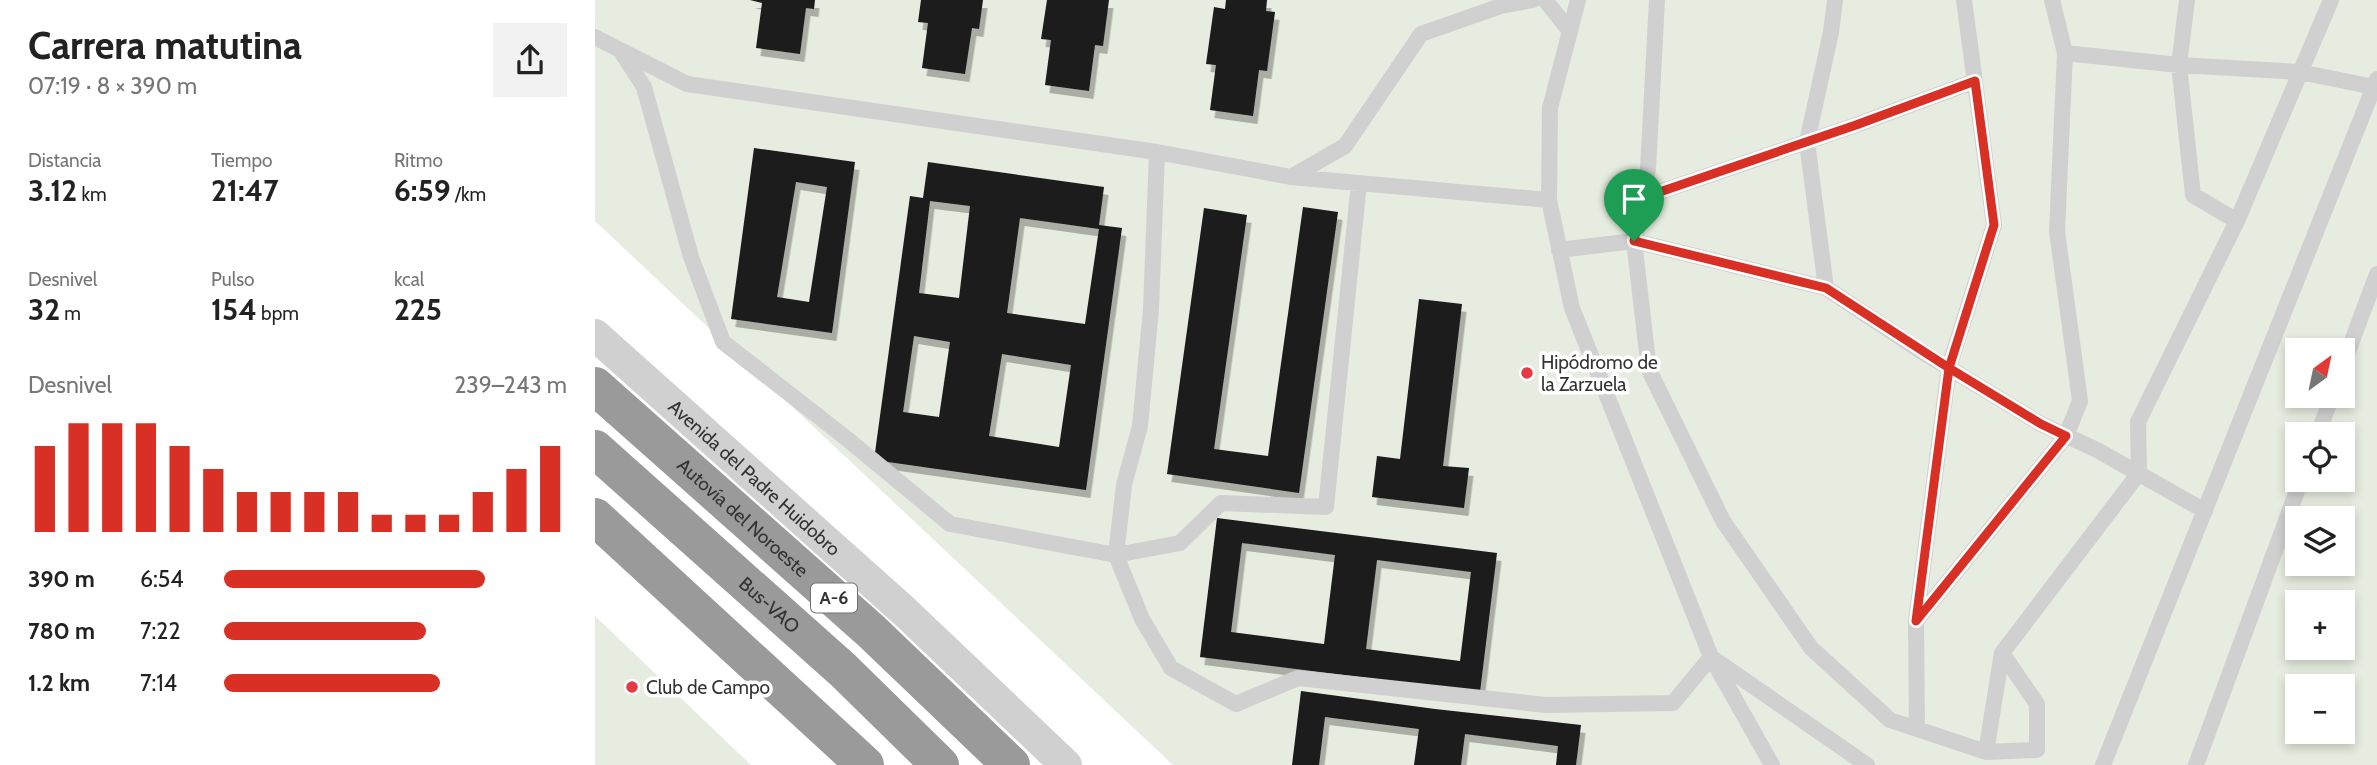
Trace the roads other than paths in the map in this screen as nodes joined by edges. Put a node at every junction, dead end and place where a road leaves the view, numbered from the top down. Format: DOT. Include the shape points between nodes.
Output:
graph roads {
  1 [pos="1533,0"];
  2 [pos="1545,0"];
  3 [pos="1578,0"];
  4 [pos="1657,0"];
  5 [pos="1835,0"];
  6 [pos="1964,0"];
  7 [pos="2052,0"];
  8 [pos="2187,0"];
  9 [pos="2331,0"];
  10 [pos="1497,3"];
  11 [pos="1569,30"];
  12 [pos="595,37"];
  13 [pos="619,50"];
  14 [pos="2065,53"];
  15 [pos="2179,65"];
  16 [pos="2300,72"];
  17 [pos="1975,81"];
  18 [pos="2376,83"];
  19 [pos="1807,142"];
  20 [pos="1157,152"];
  21 [pos="1291,177"];
  22 [pos="1359,183"];
  23 [pos="1642,198"];
  24 [pos="1549,200"];
  25 [pos="2237,221"];
  26 [pos="1634,241"];
  27 [pos="1559,250"];
  28 [pos="2377,274"];
  29 [pos="1826,288"];
  30 [pos="595,335"];
  31 [pos="2353,338"];
  32 [pos="1949,368"];
  33 [pos="595,386"];
  34 [pos="2066,436"];
  35 [pos="595,449"];
  36 [pos="2139,473"];
  37 [pos="2297,492"];
  38 [pos="2205,511"];
  39 [pos="595,517"];
  40 [pos="1116,555"];
  41 [pos="1916,621"];
  42 [pos="2002,653"];
  43 [pos="1711,657"];
  44 [pos="1917,729"];
  45 [pos="1986,752"];
  46 [pos="866,765"];
  47 [pos="940,765"];
  48 [pos="1011,765"];
  49 [pos="1066,765"];
  50 [pos="1772,765"];
  51 [pos="1867,765"];
  52 [pos="2103,765"];
  53 [pos="2196,765"];
  1 -- 10 [label="lane"];
  2 -- 11 [label="lane"];
  3 -- 11 [label="lane"];
  4 -- 23 [label="lane" via="1648,169"];
  5 -- 19 [label="lane"];
  6 -- 17 [label="lane"];
  7 -- 14 [label="lane"];
  8 -- 15 [label="lane"];
  9 -- 16 [label="lane"];
  10 -- 21 [label="lane" via="1421,34 1345,146"];
  11 -- 24 [label="lane" via="1550,108"];
  12 -- 13 [label="lane"];
  13 -- 20 [label="lane" via="687,84"];
  13 -- 40 [label="lane" via="643,87 691,257 723,342 950,524"];
  14 -- 15 [label="lane"];
  14 -- 34 [label="lane" via="2057,231 2080,401"];
  15 -- 16 [label="lane"];
  15 -- 25 [label="lane" via="2193,195"];
  16 -- 18 [label="lane"];
  16 -- 25 [label="lane"];
  17 -- 19 [label="lane"];
  17 -- 32 [label="lane" via="1994,225"];
  18 -- 38 [label="lane"];
  19 -- 23 [label="lane"];
  19 -- 29 [label="lane"];
  20 -- 21 [label="lane"];
  20 -- 40 [label="lane" via="1151,309 1140,426 1124,485"];
  21 -- 22 [label="lane"];
  22 -- 24 [label="lane"];
  22 -- 40 [label="lane" via="1326,507 1221,503 1180,543"];
  23 -- 26 [label="lane"];
  24 -- 27 [label="lane"];
  25 -- 36 [label="lane" via="2138,422"];
  26 -- 27 [label="lane"];
  26 -- 29 [label="lane"];
  26 -- 44 [label="lane" via="1649,370 1723,521 1811,649 1890,720"];
  27 -- 43 [label="lane" via="1571,309"];
  28 -- 31 [label="lane"];
  29 -- 32 [label="lane"];
  30 -- 49 [label="street, Avenida del Padre Huidobro" via="904,611"];
  32 -- 34 [label="lane"];
  32 -- 41 [label="lane"];
  33 -- 48 [label="highway, Autovía del Noroeste / A-6" via="871,631"];
  34 -- 36 [label="lane"];
  34 -- 41 [label="lane"];
  35 -- 47 [label="highway, Bus-VAO" via="843,670"];
  36 -- 38 [label="lane"];
  36 -- 42 [label="lane"];
  37 -- 53 [label="lane"];
  38 -- 52 [label="lane"];
  39 -- 46 [label="highway"];
  40 -- 43 [label="lane" via="1142,619 1171,668 1236,704 1298,678 1546,705 1673,703"];
  41 -- 44 [label="lane"];
  42 -- 45 [label="lane"];
  42 -- 45 [label="lane" via="2037,704 2037,750"];
  43 -- 50 [label="lane"];
  43 -- 51 [label="lane"];
  44 -- 45 [label="lane"];
}
